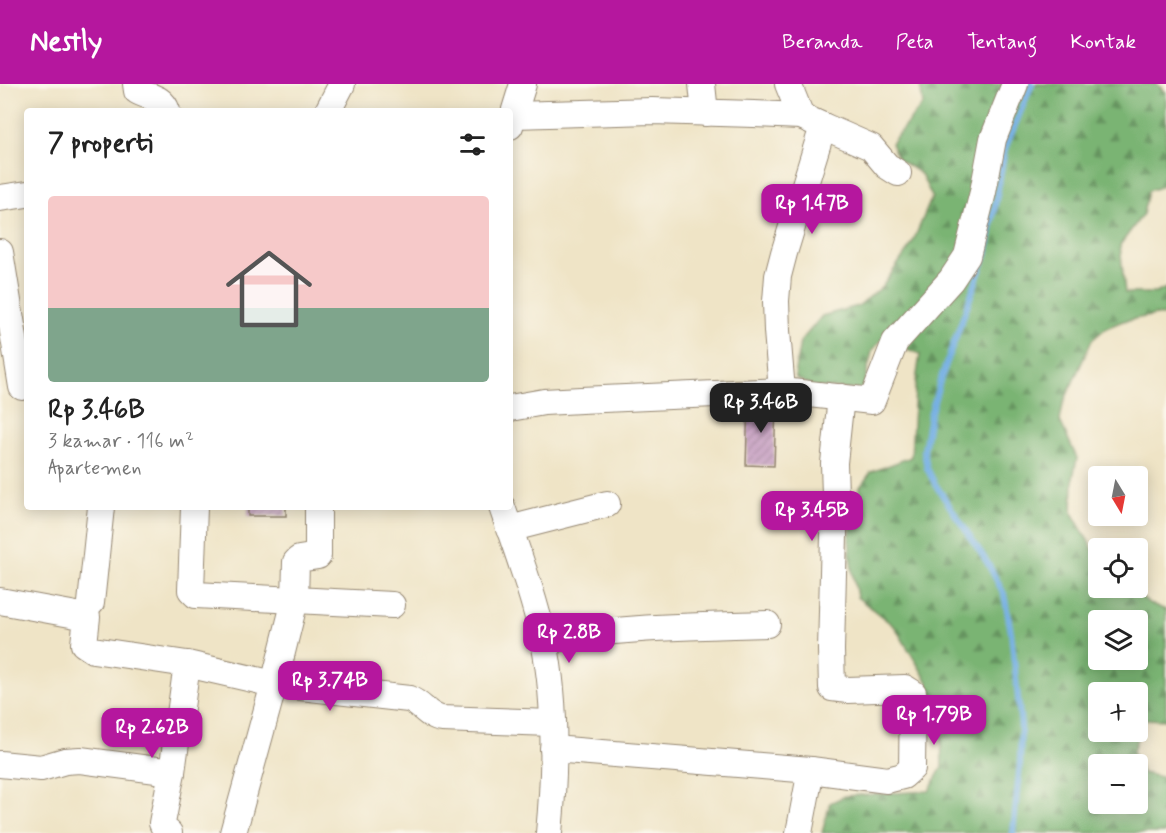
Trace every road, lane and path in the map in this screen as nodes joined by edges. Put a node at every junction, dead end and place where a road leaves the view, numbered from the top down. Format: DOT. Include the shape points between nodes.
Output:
graph roads {
  1 [pos="136,84"];
  2 [pos="342,84"];
  3 [pos="523,84"];
  4 [pos="702,84"];
  5 [pos="788,84"];
  6 [pos="1015,84"];
  7 [pos="166,108"];
  8 [pos="330,108"];
  9 [pos="705,113"];
  10 [pos="513,117"];
  11 [pos="513,120"];
  12 [pos="812,121"];
  13 [pos="898,173"];
  14 [pos="24,194"];
  15 [pos="0,198"];
  16 [pos="0,252"];
  17 [pos="17,286"];
  18 [pos="16,386"];
  19 [pos="782,391"];
  20 [pos="842,397"];
  21 [pos="513,407"];
  22 [pos="607,504"];
  23 [pos="101,510"];
  24 [pos="194,510"];
  25 [pos="318,510"];
  26 [pos="505,518"];
  27 [pos="295,600"];
  28 [pos="0,601"];
  29 [pos="91,603"];
  30 [pos="392,605"];
  31 [pos="767,624"];
  32 [pos="543,641"];
  33 [pos="187,664"];
  34 [pos="274,684"];
  35 [pos="552,723"];
  36 [pos="553,748"];
  37 [pos="0,765"];
  38 [pos="810,770"];
  39 [pos="172,772"];
  40 [pos="170,833"];
  41 [pos="232,833"];
  42 [pos="549,833"];
  43 [pos="799,833"];
  1 -- 7 [label="street" via="137,91 158,98"];
  2 -- 8 [label="street"];
  3 -- 10 [label="street"];
  4 -- 9 [label="street"];
  5 -- 12 [label="street"];
  6 -- 20 [label="street" via="993,139 967,256 951,280 895,342 873,401"];
  9 -- 11 [label="street" via="652,111"];
  9 -- 12 [label="street"];
  12 -- 13 [label="street" via="871,147"];
  12 -- 19 [label="street" via="778,276"];
  14 -- 15 [label="street"];
  16 -- 17 [label="street"];
  17 -- 18 [label="street"];
  19 -- 20 [label="street"];
  19 -- 21 [label="street" via="544,402"];
  20 -- 38 [label="street" via="834,463 832,688 905,688 913,693 912,768 903,776 887,780"];
  22 -- 26 [label="street"];
  23 -- 29 [label="street"];
  24 -- 27 [label="street" via="193,593"];
  25 -- 27 [label="street" via="318,556 297,560"];
  26 -- 32 [label="street"];
  27 -- 30 [label="street"];
  27 -- 34 [label="street"];
  28 -- 33 [label="street" via="87,617 84,644 93,650"];
  31 -- 32 [label="street" via="646,628"];
  32 -- 35 [label="street"];
  33 -- 34 [label="street"];
  33 -- 39 [label="street"];
  34 -- 35 [label="street" via="409,699 442,720"];
  34 -- 41 [label="street"];
  35 -- 36 [label="street"];
  36 -- 38 [label="street"];
  36 -- 42 [label="street"];
  37 -- 39 [label="street" via="41,768 65,760 80,760"];
  38 -- 43 [label="street"];
  39 -- 40 [label="street" via="162,823"];
}
